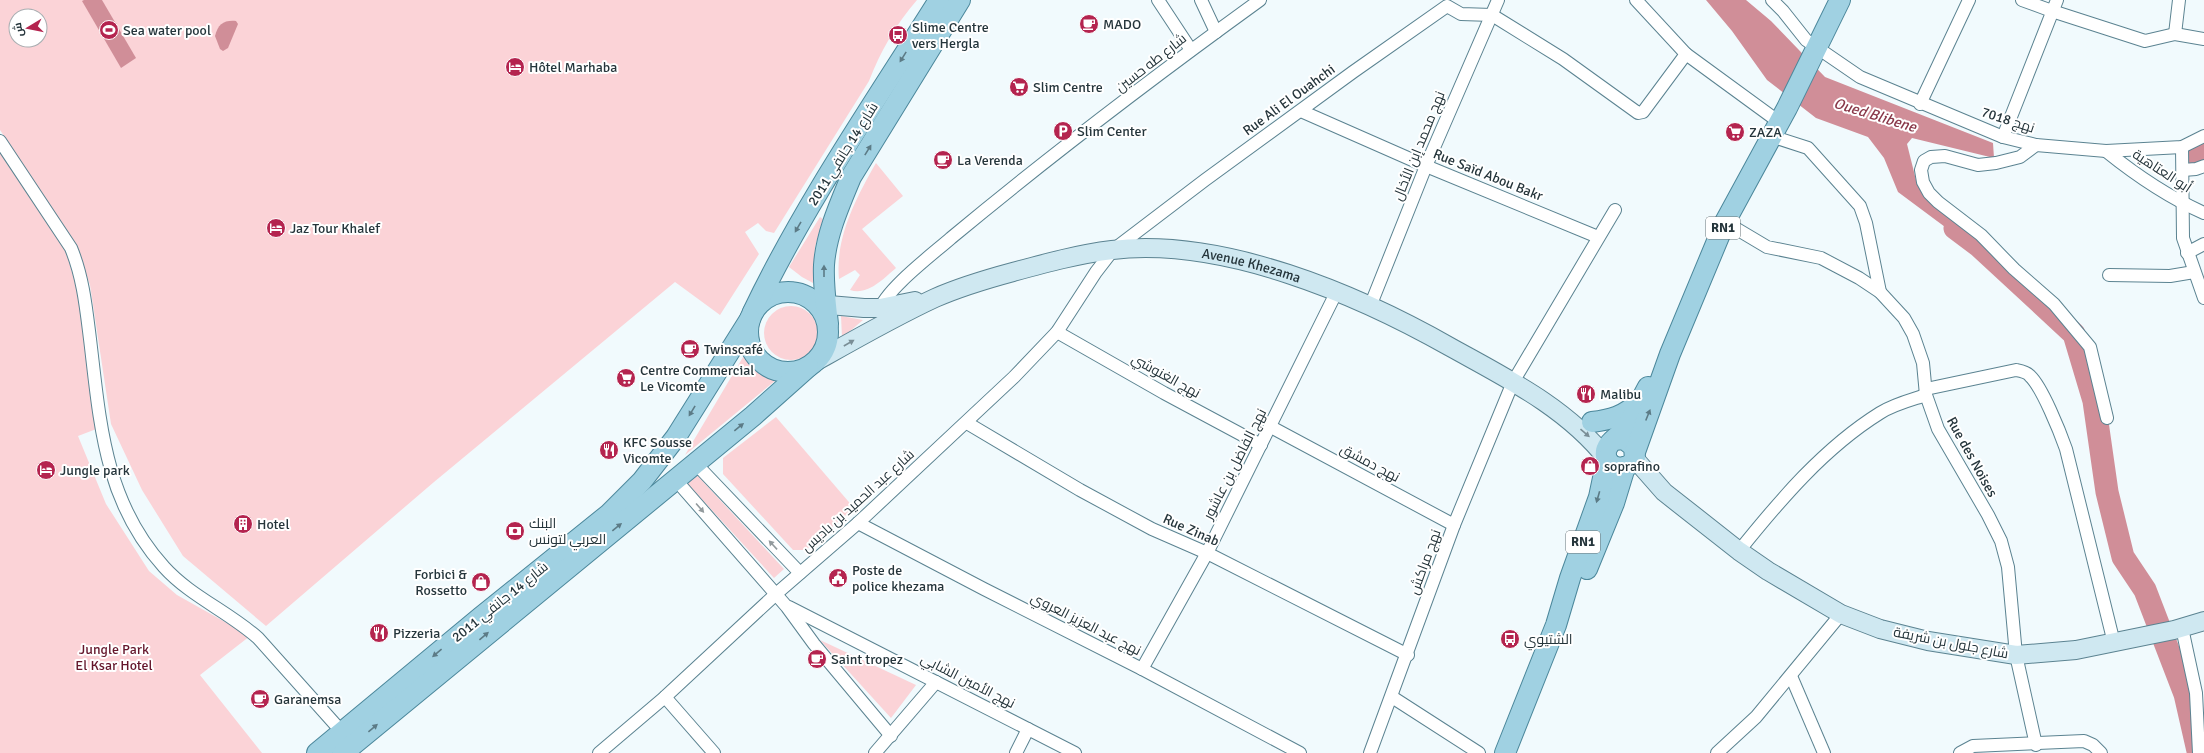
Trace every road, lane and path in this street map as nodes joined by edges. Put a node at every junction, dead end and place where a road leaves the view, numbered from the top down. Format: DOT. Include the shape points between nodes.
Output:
graph roads {
  1 [pos="939,0"];
  2 [pos="960,0"];
  3 [pos="1158,0"];
  4 [pos="1202,0"];
  5 [pos="1260,0"];
  6 [pos="1498,0"];
  7 [pos="1636,0"];
  8 [pos="1772,0"];
  9 [pos="1840,0"];
  10 [pos="1969,0"];
  11 [pos="2022,0"];
  12 [pos="2057,0"];
  13 [pos="2179,0"];
  14 [pos="1445,3"];
  15 [pos="2052,12"];
  16 [pos="1492,15"];
  17 [pos="1216,32"];
  18 [pos="2175,34"];
  19 [pos="2204,39"];
  20 [pos="1191,50"];
  21 [pos="1686,54"];
  22 [pos="1814,54"];
  23 [pos="1920,104"];
  24 [pos="1301,111"];
  25 [pos="1779,122"];
  26 [pos="2204,136"];
  27 [pos="2003,137"];
  28 [pos="0,141"];
  29 [pos="2036,145"];
  30 [pos="2182,147"];
  31 [pos="2106,151"];
  32 [pos="1426,166"];
  33 [pos="2204,166"];
  34 [pos="2183,170"];
  35 [pos="2183,204"];
  36 [pos="1616,210"];
  37 [pos="2204,213"];
  38 [pos="1725,222"];
  39 [pos="1598,236"];
  40 [pos="2204,244"];
  41 [pos="1113,250"];
  42 [pos="2187,252"];
  43 [pos="2194,272"];
  44 [pos="2109,275"];
  45 [pos="1337,291"];
  46 [pos="1880,292"];
  47 [pos="936,298"];
  48 [pos="2204,298"];
  49 [pos="1371,304"];
  50 [pos="880,308"];
  51 [pos="823,311"];
  52 [pos="752,316"];
  53 [pos="874,329"];
  54 [pos="1057,332"];
  55 [pos="1670,354"];
  56 [pos="812,365"];
  57 [pos="1513,382"];
  58 [pos="1645,392"];
  59 [pos="1926,392"];
  60 [pos="1544,400"];
  61 [pos="2107,418"];
  62 [pos="1592,422"];
  63 [pos="967,423"];
  64 [pos="1271,427"];
  65 [pos="1261,445"];
  66 [pos="1611,447"];
  67 [pos="1630,461"];
  68 [pos="695,463"];
  69 [pos="674,479"];
  70 [pos="858,523"];
  71 [pos="1454,525"];
  72 [pos="1739,551"];
  73 [pos="1207,553"];
  74 [pos="800,573"];
  75 [pos="776,594"];
  76 [pos="787,607"];
  77 [pos="1841,614"];
  78 [pos="2204,621"];
  79 [pos="1556,625"];
  80 [pos="2178,629"];
  81 [pos="2114,643"];
  82 [pos="1408,655"];
  83 [pos="2016,655"];
  84 [pos="1142,669"];
  85 [pos="1791,676"];
  86 [pos="936,682"];
  87 [pos="665,697"];
  88 [pos="1392,697"];
  89 [pos="1028,728"];
  90 [pos="342,732"];
  91 [pos="891,736"];
  92 [pos="2036,745"];
  93 [pos="317,753"];
  94 [pos="343,753"];
  95 [pos="599,753"];
  96 [pos="714,753"];
  97 [pos="875,753"];
  98 [pos="1016,753"];
  99 [pos="1075,753"];
  100 [pos="1300,753"];
  101 [pos="1370,753"];
  102 [pos="1479,753"];
  103 [pos="1505,753"];
  104 [pos="1717,753"];
  105 [pos="1824,753"];
  106 [pos="1960,753"];
  107 [pos="2101,753"];
  108 [pos="2199,753"];
  1 -- 52 [label="main road, شارع 14 جانفي 2011, one-way" via="807,211 775,266"];
  51 -- 2 [label="main road, شارع 14 جانفي 2011, one-way" via="824,265 828,243 833,222 851,178"];
  3 -- 20 [label="street"];
  4 -- 17 [label="street"];
  5 -- 17 [label="street, شارع طه حسين"];
  6 -- 16 [label="street, نهج محمد إبن الأخال"];
  7 -- 21 [label="street"];
  8 -- 22 [label="street, نهج 7018" via="1806,40"];
  9 -- 22 [label="main road, RN1"];
  10 -- 23 [label="street"];
  11 -- 15 [label="street"];
  12 -- 15 [label="street"];
  13 -- 18 [label="street"];
  14 -- 16 [label="street, Rue Ali El Ouahchi" via="1461,14"];
  14 -- 24 [label="street, Rue Ali El Ouahchi"];
  15 -- 18 [label="street" via="2145,41"];
  15 -- 27 [label="street"];
  16 -- 21 [label="street" via="1557,55 1638,113 1643,112"];
  16 -- 32 [label="street, نهج محمد إبن الأخال"];
  17 -- 20 [label="street, شارع طه حسين"];
  18 -- 19 [label="street"];
  20 -- 50 [label="street, شارع طه حسين" via="982,212 908,276"];
  21 -- 25 [label="street"];
  22 -- 23 [label="street, نهج 7018"];
  22 -- 25 [label="main road, RN1"];
  23 -- 27 [label="street, نهج 7018"];
  24 -- 32 [label="street, Rue Saïd Abou Bakr"];
  24 -- 41 [label="street, Rue Ali El Ouahchi"];
  25 -- 38 [label="main road, RN1"];
  25 -- 46 [label="street" via="1808,148 1860,206"];
  26 -- 30 [label="street, نهج 7018"];
  27 -- 29 [label="street, نهج 7018"];
  28 -- 90 [label="street" via="76,259 83,288 102,437 112,476 124,505 149,549 165,568 258,638"];
  29 -- 31 [label="street, نهج 7018"];
  29 -- 61 [label="street" via="2020,156 1978,165 1944,156 1931,156 1924,161 1923,182 1938,202 1981,235 2014,270 2054,304 2090,347"];
  30 -- 31 [label="street, نهج 7018"];
  30 -- 34 [label="street"];
  31 -- 35 [label="street, أبو العتاهية" via="2135,174"];
  32 -- 39 [label="street, Rue Saïd Abou Bakr"];
  32 -- 49 [label="street, نهج محمد إبن الأخال"];
  33 -- 34 [label="street"];
  34 -- 35 [label="street"];
  35 -- 37 [label="street, أبو العتاهية"];
  35 -- 42 [label="street" via="2183,238"];
  36 -- 39 [label="street, نهج مراكش"];
  38 -- 46 [label="street, Rue des Noises" via="1767,247 1821,258"];
  38 -- 55 [label="main road, RN1"];
  39 -- 57 [label="street, نهج مراكش"];
  40 -- 42 [label="street"];
  41 -- 45 [label="main road, Avenue Khezama" via="1164,249 1240,261"];
  41 -- 47 [label="main road, Avenue Khezama" via="1032,266"];
  41 -- 54 [label="street, شارع عبد الحميد بن باديس"];
  42 -- 43 [label="street"];
  43 -- 44 [label="street" via="2170,276"];
  43 -- 48 [label="street"];
  45 -- 49 [label="main road, Avenue Khezama"];
  45 -- 64 [label="street, نهج الفاضل بن عاشور"];
  46 -- 59 [label="street, Rue des Noises" via="1904,318 1913,334 1921,358"];
  47 -- 50 [label="main road, Avenue Khezama"];
  47 -- 53 [label="main road, Avenue Khezama"];
  49 -- 57 [label="main road, Avenue Khezama"];
  50 -- 51 [label="main road, Avenue Khezama"];
  50 -- 53 [label="street"];
  51 -- 52 [label="main road" via="799,293 786,292 773,295 762,302"];
  51 -- 56 [label="main road" via="826,345"];
  52 -- 56 [label="main road" via="748,333 751,347 758,358 769,367 782,372 796,372"];
  52 -- 90 [label="main road, شارع 14 جانفي 2011, one-way" via="663,456 642,481 609,514"];
  56 -- 53 [label="main road, Avenue Khezama, one-way"];
  54 -- 63 [label="street, شارع عبد الحميد بن باديس"];
  54 -- 65 [label="street, نهج الغنوشي"];
  55 -- 58 [label="main road, RN1"];
  67 -- 55 [label="main road, RN1, one-way"];
  68 -- 56 [label="main road, شارع 14 جانفي 2011, one-way"];
  57 -- 60 [label="main road, Avenue Khezama"];
  57 -- 71 [label="street, نهج مراكش"];
  58 -- 62 [label="main road" via="1634,406 1622,415"];
  58 -- 66 [label="main road, RN1"];
  59 -- 72 [label="street" via="1881,412 1829,452 1778,503"];
  59 -- 81 [label="street" via="2016,370 2027,373 2034,381 2058,427 2066,449"];
  59 -- 83 [label="street, Rue des Noises" via="1947,447 2001,541 2008,567"];
  60 -- 62 [label="main road, Avenue Khezama" via="1566,407"];
  60 -- 66 [label="main road, Avenue Khezama, one-way" via="1591,439"];
  62 -- 66 [label="main road, Avenue Khezama"];
  63 -- 70 [label="street, شارع عبد الحميد بن باديس"];
  63 -- 73 [label="street, Rue Zinab" via="1152,529"];
  64 -- 65 [label="street, نهج الفاضل بن عاشور"];
  64 -- 71 [label="street, نهج دمشق"];
  65 -- 73 [label="street, نهج الفاضل بن عاشور"];
  66 -- 67 [label="main road" via="1617,468"];
  66 -- 67 [label="main road" via="1624,438 1628,440"];
  66 -- 79 [label="main road, RN1, one-way" via="1599,497"];
  67 -- 72 [label="main road, شارع جلول بن شريفة" via="1646,482 1664,492"];
  67 -- 79 [label="main road, RN1" via="1581,583"];
  68 -- 69 [label="main road, شارع 14 جانفي 2011"];
  74 -- 68 [label="street, one-way"];
  69 -- 75 [label="street, one-way"];
  94 -- 69 [label="main road, شارع 14 جانفي 2011, one-way"];
  70 -- 74 [label="street, شارع عبد الحميد بن باديس"];
  70 -- 84 [label="street, نهج عبد العزيز العروي"];
  71 -- 82 [label="street, نهج مراكش"];
  72 -- 77 [label="main road, شارع جلول بن شريفة" via="1768,572"];
  73 -- 82 [label="street, Rue Zinab"];
  73 -- 84 [label="street, نهج الفاضل بن عاشور"];
  74 -- 75 [label="street, شارع عبد الحميد بن باديس"];
  75 -- 76 [label="street"];
  75 -- 87 [label="street, شارع عبد الحميد بن باديس"];
  76 -- 86 [label="street, نهج الأمين الشابي"];
  76 -- 91 [label="street" via="814,644"];
  77 -- 83 [label="main road, شارع جلول بن شريفة" via="1928,641"];
  77 -- 85 [label="street"];
  78 -- 80 [label="main road, شارع جلول بن شريفة"];
  79 -- 103 [label="main road, RN1"];
  80 -- 81 [label="main road, شارع جلول بن شريفة"];
  80 -- 108 [label="street" via="2196,692"];
  81 -- 83 [label="main road, شارع جلول بن شريفة" via="2076,650"];
  82 -- 88 [label="street, نهج مراكش"];
  83 -- 92 [label="street, Rue des Noises"];
  84 -- 100 [label="street, نهج عبد العزيز العروي"];
  85 -- 104 [label="street" via="1756,717"];
  85 -- 105 [label="street"];
  86 -- 89 [label="street, نهج الأمين الشابي"];
  86 -- 91 [label="street"];
  87 -- 95 [label="street, شارع عبد الحميد بن باديس"];
  87 -- 96 [label="street"];
  88 -- 101 [label="street, نهج مراكش"];
  88 -- 102 [label="street"];
  89 -- 98 [label="street"];
  89 -- 99 [label="street, نهج الأمين الشابي"];
  90 -- 93 [label="main road, شارع 14 جانفي 2011"];
  91 -- 97 [label="street"];
  92 -- 106 [label="street" via="1973,746"];
  92 -- 107 [label="street" via="2084,741"];
}
